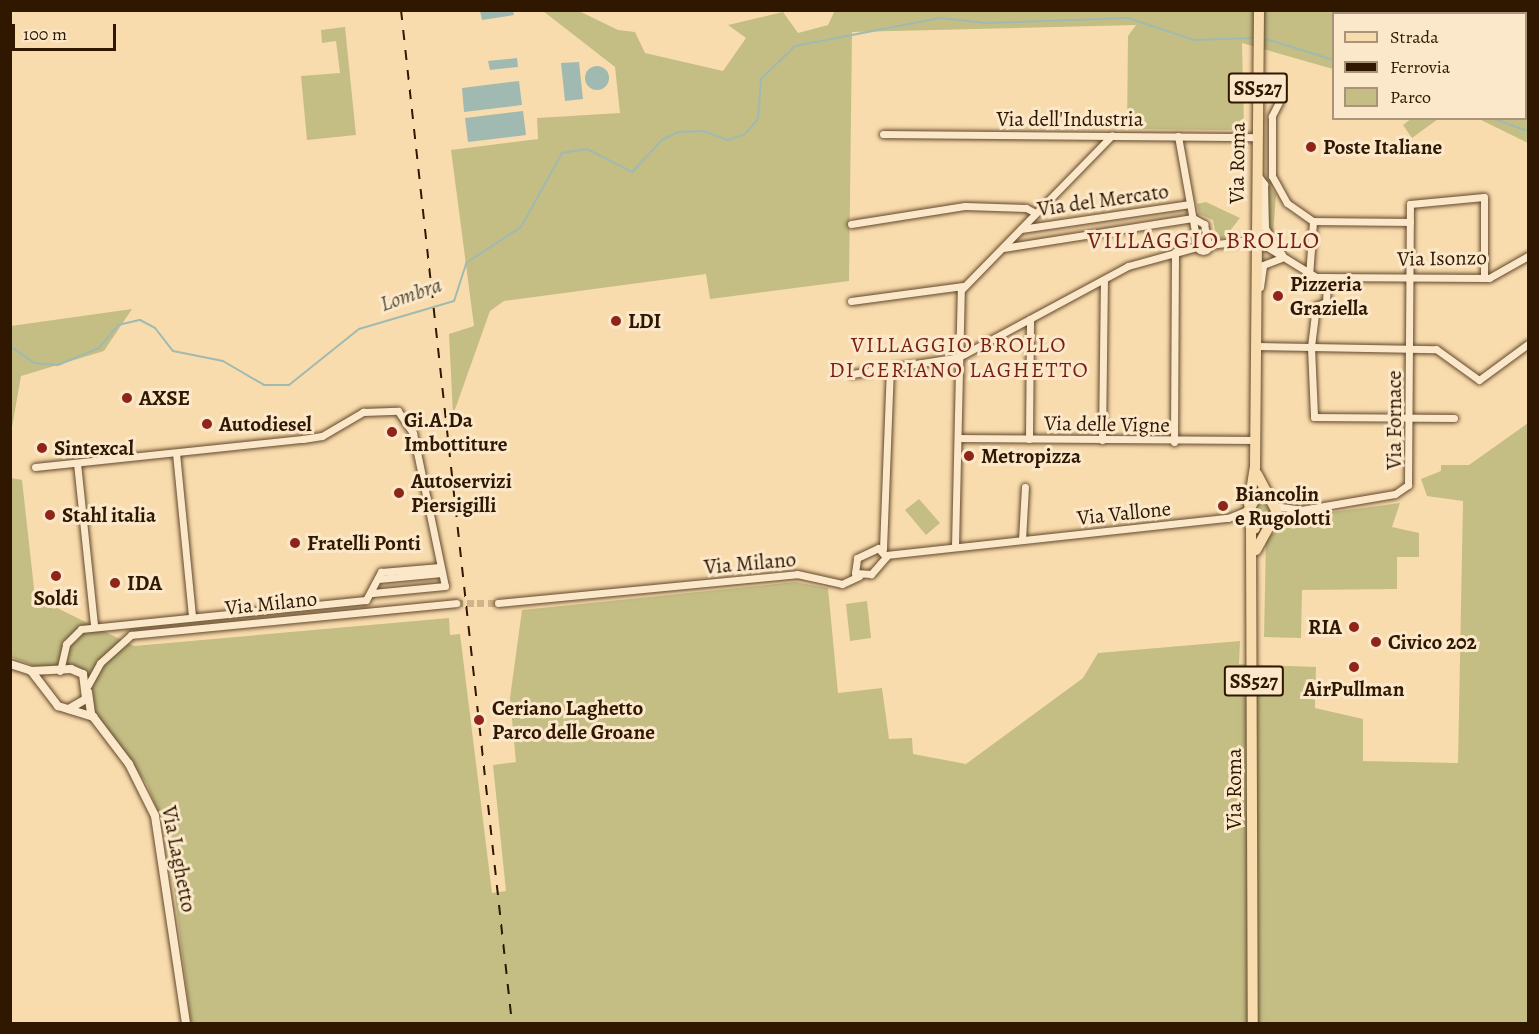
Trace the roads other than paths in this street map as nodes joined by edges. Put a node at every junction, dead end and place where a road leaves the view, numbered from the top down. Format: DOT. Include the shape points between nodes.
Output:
graph roads {
  1 [pos="1259,10"];
  2 [pos="1279,102"];
  3 [pos="884,134"];
  4 [pos="1112,135"];
  5 [pos="1178,136"];
  6 [pos="1257,137"];
  7 [pos="1257,175"];
  8 [pos="1190,204"];
  9 [pos="1036,213"];
  10 [pos="1193,218"];
  11 [pos="1313,221"];
  12 [pos="1410,222"];
  13 [pos="851,224"];
  14 [pos="1021,229"];
  15 [pos="1256,240"];
  16 [pos="1209,242"];
  17 [pos="1197,245"];
  18 [pos="1002,248"];
  19 [pos="1175,252"];
  20 [pos="1282,255"];
  21 [pos="1528,256"];
  22 [pos="1309,276"];
  23 [pos="1327,277"];
  24 [pos="1410,277"];
  25 [pos="1484,278"];
  26 [pos="1104,280"];
  27 [pos="963,286"];
  28 [pos="1257,298"];
  29 [pos="851,301"];
  30 [pos="1030,319"];
  31 [pos="1528,344"];
  32 [pos="1256,346"];
  33 [pos="1311,347"];
  34 [pos="1410,348"];
  35 [pos="959,357"];
  36 [pos="890,369"];
  37 [pos="852,374"];
  38 [pos="1410,418"];
  39 [pos="1454,418"];
  40 [pos="958,438"];
  41 [pos="1029,439"];
  42 [pos="1102,440"];
  43 [pos="1256,440"];
  44 [pos="1174,442"];
  45 [pos="176,453"];
  46 [pos="77,463"];
  47 [pos="35,467"];
  48 [pos="1255,468"];
  49 [pos="1025,487"];
  50 [pos="1271,503"];
  51 [pos="1298,510"];
  52 [pos="1248,516"];
  53 [pos="1276,520"];
  54 [pos="1268,529"];
  55 [pos="1022,540"];
  56 [pos="955,547"];
  57 [pos="885,552"];
  58 [pos="1255,555"];
  59 [pos="441,570"];
  60 [pos="859,576"];
  61 [pos="372,593"];
  62 [pos="456,603"];
  63 [pos="498,603"];
  64 [pos="192,617"];
  65 [pos="94,627"];
  66 [pos="65,652"];
  67 [pos="10,663"];
  68 [pos="100,663"];
  69 [pos="31,671"];
  70 [pos="59,671"];
  71 [pos="77,671"];
  72 [pos="88,689"];
  73 [pos="49,692"];
  74 [pos="69,709"];
  75 [pos="93,717"];
  76 [pos="186,1023"];
  77 [pos="1253,1023"];
  1 -- 6 [label="main road, Via Roma / SS527"];
  2 -- 11 [label="street" via="1272,116 1272,176 1287,202"];
  3 -- 4 [label="street, Via dell'Industria"];
  4 -- 5 [label="street, Via dell'Industria"];
  4 -- 9 [label="street"];
  5 -- 6 [label="street, Via dell'Industria"];
  5 -- 8 [label="street"];
  6 -- 7 [label="main road, Via Roma / SS527"];
  7 -- 15 [label="main road, Via Roma / SS527"];
  7 -- 20 [label="street" via="1264,184 1265,228"];
  8 -- 10 [label="street"];
  8 -- 14 [label="street, Via del Mercato"];
  9 -- 13 [label="street" via="1026,208 965,206"];
  9 -- 14 [label="street"];
  10 -- 16 [label="street" via="1204,224"];
  10 -- 17 [label="street"];
  10 -- 18 [label="street, Via del Mercato"];
  11 -- 12 [label="street"];
  11 -- 22 [label="street"];
  12 -- 24 [label="street, Via Fornace"];
  12 -- 25 [label="street, Via Fornace" via="1410,204 1484,197"];
  14 -- 18 [label="street"];
  15 -- 16 [label="street"];
  15 -- 20 [label="street" via="1268,240"];
  15 -- 28 [label="main road, Via Roma / SS527"];
  16 -- 17 [label="street" via="1204,251"];
  17 -- 19 [label="street"];
  18 -- 27 [label="street"];
  19 -- 26 [label="street"];
  19 -- 44 [label="street"];
  20 -- 22 [label="street"];
  20 -- 28 [label="street" via="1263,265"];
  21 -- 25 [label="street, Via Isonzo"];
  22 -- 23 [label="street, Via Isonzo"];
  23 -- 24 [label="street, Via Isonzo"];
  23 -- 33 [label="street" via="1326,302 1316,306"];
  24 -- 25 [label="street, Via Isonzo"];
  24 -- 34 [label="street, Via Fornace"];
  26 -- 30 [label="street"];
  26 -- 42 [label="street"];
  27 -- 29 [label="street"];
  27 -- 35 [label="street"];
  28 -- 32 [label="main road, Via Roma / SS527"];
  30 -- 35 [label="street"];
  30 -- 41 [label="street"];
  31 -- 34 [label="street" via="1484,380 1436,349"];
  32 -- 33 [label="street"];
  32 -- 43 [label="main road, Via Roma / SS527"];
  33 -- 34 [label="street"];
  33 -- 38 [label="street" via="1314,417"];
  34 -- 38 [label="street, Via Fornace"];
  35 -- 36 [label="street"];
  35 -- 40 [label="street"];
  36 -- 37 [label="street"];
  36 -- 57 [label="street"];
  38 -- 39 [label="street"];
  38 -- 51 [label="street, Via Fornace" via="1406,489"];
  40 -- 41 [label="street, Via delle Vigne"];
  40 -- 56 [label="street"];
  41 -- 42 [label="street, Via delle Vigne"];
  42 -- 44 [label="street, Via delle Vigne"];
  43 -- 44 [label="street, Via delle Vigne"];
  43 -- 48 [label="main road, Via Roma / SS527"];
  45 -- 46 [label="street"];
  45 -- 59 [label="street" via="322,436 363,412 398,411 413,433"];
  45 -- 64 [label="street"];
  46 -- 47 [label="street"];
  46 -- 65 [label="street"];
  48 -- 50 [label="main road, Via Roma / SS527"];
  48 -- 52 [label="main road, Via Roma / SS527"];
  49 -- 55 [label="street"];
  50 -- 51 [label="street, Via Fornace"];
  50 -- 52 [label="main road"];
  50 -- 53 [label="main road, SS527"];
  51 -- 53 [label="street, Via Fornace"];
  52 -- 54 [label="main road"];
  52 -- 55 [label="street, Via Vallone"];
  52 -- 58 [label="main road, Via Roma / SS527"];
  53 -- 54 [label="main road, SS527"];
  54 -- 58 [label="main road, Via Roma / SS527"];
  55 -- 56 [label="street, Via Vallone"];
  56 -- 57 [label="street"];
  57 -- 60 [label="street" via="871,574"];
  57 -- 60 [label="street" via="857,558 854,570"];
  58 -- 77 [label="main road, Via Roma / SS527"];
  59 -- 61 [label="street" via="378,579"];
  59 -- 61 [label="street" via="445,586"];
  60 -- 63 [label="street, Via Milano" via="842,584 797,574"];
  61 -- 64 [label="street" via="366,600"];
  62 -- 68 [label="street, Via Milano" via="131,635"];
  64 -- 65 [label="street"];
  65 -- 66 [label="street" via="74,632"];
  66 -- 70 [label="street"];
  66 -- 71 [label="street"];
  67 -- 69 [label="street"];
  68 -- 71 [label="street, Via Milano"];
  68 -- 72 [label="street, Via Milano"];
  69 -- 70 [label="street"];
  69 -- 73 [label="street"];
  70 -- 71 [label="street"];
  70 -- 73 [label="street"];
  71 -- 72 [label="street"];
  72 -- 74 [label="street" via="82,704"];
  72 -- 75 [label="street, Via Laghetto"];
  73 -- 74 [label="street" via="54,702"];
  74 -- 75 [label="street"];
  75 -- 76 [label="street, Via Laghetto" via="129,764 155,816"];
}
